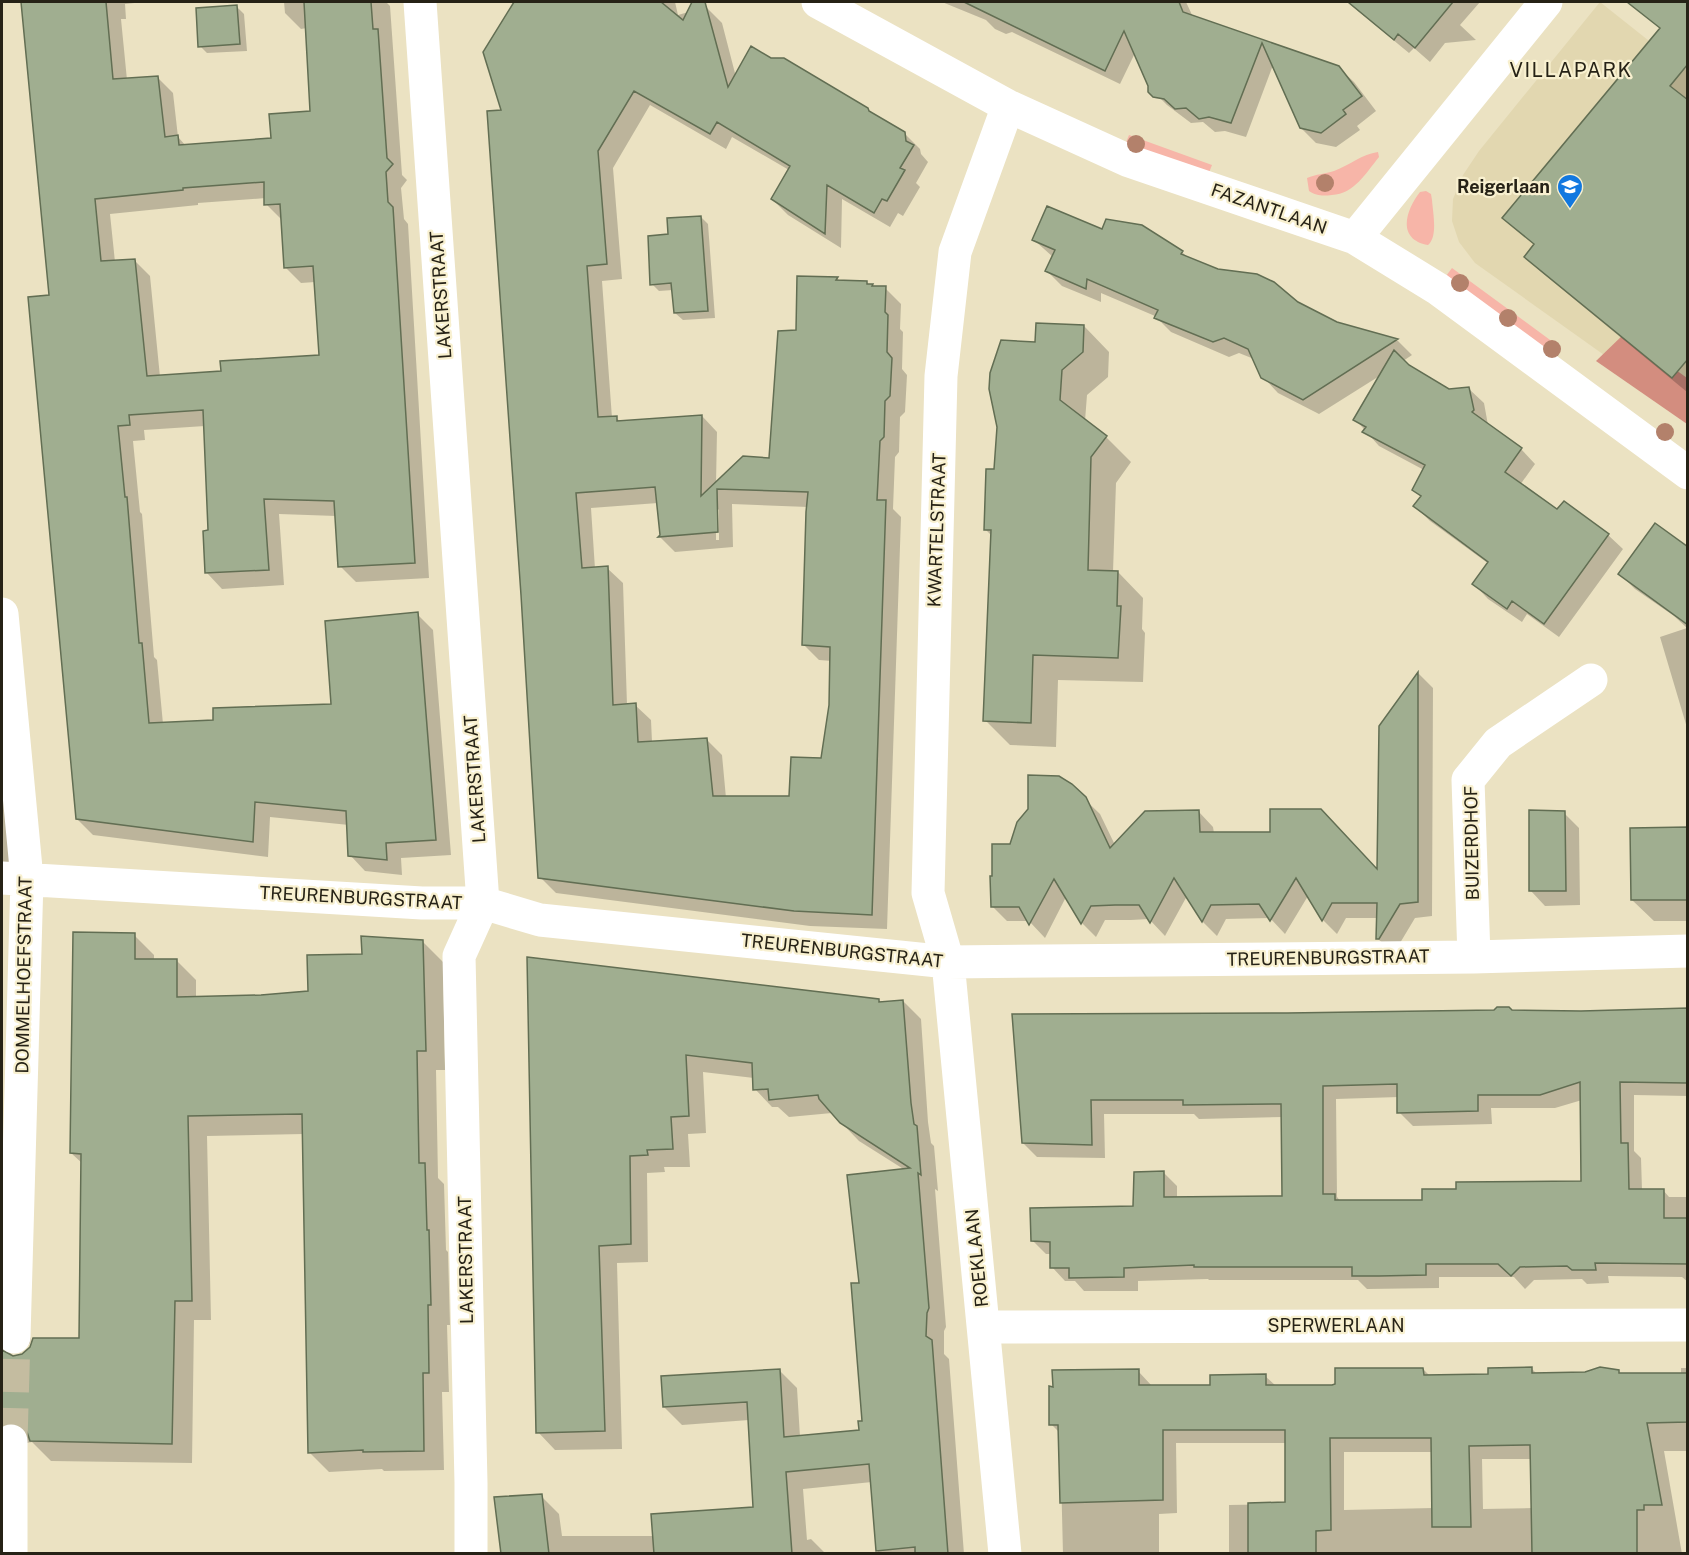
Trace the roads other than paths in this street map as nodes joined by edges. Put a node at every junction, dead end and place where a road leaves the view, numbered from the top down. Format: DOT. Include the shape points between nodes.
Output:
graph roads {
  1 [pos="420,2"];
  2 [pos="818,2"];
  3 [pos="1546,2"];
  4 [pos="1008,106"];
  5 [pos="1355,238"];
  6 [pos="1688,473"];
  7 [pos="2,614"];
  8 [pos="1591,680"];
  9 [pos="14,879"];
  10 [pos="483,903"];
  11 [pos="1688,951"];
  12 [pos="1474,957"];
  13 [pos="948,962"];
  14 [pos="1688,1325"];
  15 [pos="984,1327"];
  16 [pos="14,1337"];
  17 [pos="8,1462"];
  18 [pos="11,1554"];
  19 [pos="471,1554"];
  20 [pos="1005,1554"];
  1 -- 10 [label="street, LAKERSTRAAT"];
  2 -- 4 [label="street, FAZANTLAAN"];
  3 -- 5 [label="street"];
  4 -- 5 [label="street, FAZANTLAAN" via="1129,161"];
  4 -- 13 [label="street, KWARTELSTRAAT" via="955,252 941,376 928,893"];
  5 -- 6 [label="street, FAZANTLAAN" via="1438,288"];
  7 -- 9 [label="street, DOMMELHOEFSTRAAT"];
  8 -- 12 [label="street, BUIZERDHOF" via="1498,743 1468,780"];
  9 -- 10 [label="street, TREURENBURGSTRAAT" via="422,903"];
  9 -- 16 [label="street, DOMMELHOEFSTRAAT"];
  10 -- 13 [label="street, TREURENBURGSTRAAT" via="540,920"];
  10 -- 19 [label="street, LAKERSTRAAT" via="459,956"];
  11 -- 12 [label="street, TREURENBURGSTRAAT"];
  12 -- 13 [label="street, TREURENBURGSTRAAT"];
  13 -- 15 [label="street, ROEKLAAN"];
  14 -- 15 [label="street, SPERWERLAAN"];
  15 -- 20 [label="street, ROEKLAAN"];
  17 -- 18 [label="street"];
}
